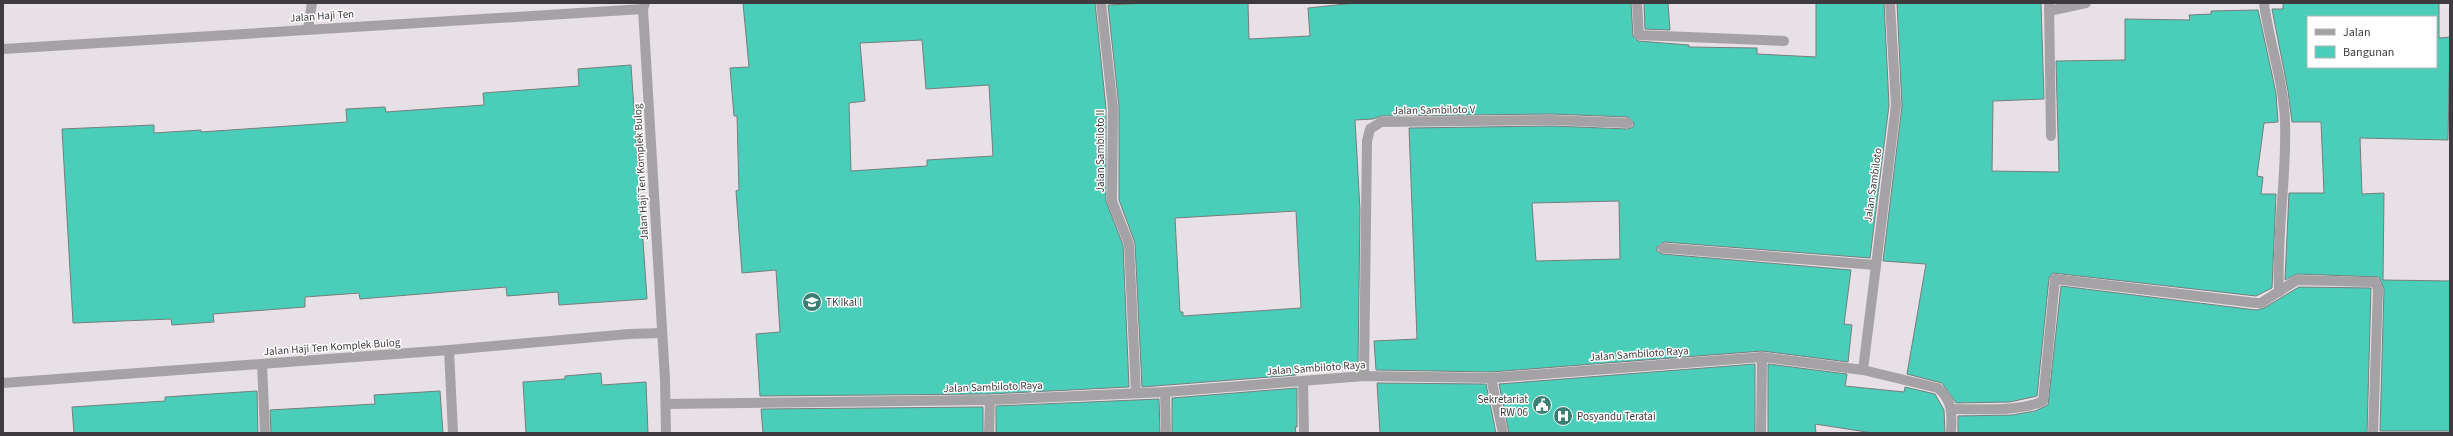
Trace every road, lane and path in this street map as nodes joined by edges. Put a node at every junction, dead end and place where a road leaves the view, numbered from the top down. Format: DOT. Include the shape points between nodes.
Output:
graph roads {
  1 [pos="312,3"];
  2 [pos="1101,3"];
  3 [pos="1636,3"];
  4 [pos="1890,3"];
  5 [pos="2086,3"];
  6 [pos="2264,3"];
  7 [pos="644,6"];
  8 [pos="2049,7"];
  9 [pos="308,29"];
  10 [pos="1784,42"];
  11 [pos="3,49"];
  12 [pos="1628,122"];
  13 [pos="2051,136"];
  14 [pos="1663,248"];
  15 [pos="1875,265"];
  16 [pos="2279,292"];
  17 [pos="662,333"];
  18 [pos="449,350"];
  19 [pos="1762,357"];
  20 [pos="262,364"];
  21 [pos="1863,370"];
  22 [pos="1364,376"];
  23 [pos="1491,378"];
  24 [pos="1303,381"];
  25 [pos="3,383"];
  26 [pos="1165,392"];
  27 [pos="1136,393"];
  28 [pos="990,400"];
  29 [pos="666,404"];
  30 [pos="1952,410"];
  31 [pos="265,433"];
  32 [pos="454,433"];
  33 [pos="666,433"];
  34 [pos="989,433"];
  35 [pos="1166,433"];
  36 [pos="1304,433"];
  37 [pos="1503,433"];
  38 [pos="1761,433"];
  39 [pos="1950,433"];
  40 [pos="2373,433"];
  1 -- 9 [label="street"];
  2 -- 27 [label="street, Jalan Sambiloto II" via="1113,108 1112,201 1129,244"];
  3 -- 10 [label="street" via="1639,35"];
  4 -- 15 [label="street, Jalan Sambiloto" via="1896,106"];
  5 -- 8 [label="street"];
  6 -- 16 [label="street" via="2279,72 2285,122 2277,257"];
  7 -- 9 [label="street, Jalan Haji Ten"];
  7 -- 17 [label="street, Jalan Haji Ten Komplek Bulog"];
  8 -- 13 [label="street"];
  9 -- 11 [label="street, Jalan Haji Ten"];
  12 -- 22 [label="street, Jalan Sambiloto V" via="1381,122 1370,129 1367,141"];
  14 -- 15 [label="street"];
  15 -- 21 [label="street, Jalan Sambiloto"];
  16 -- 30 [label="street" via="2256,304 2055,279 2046,397 2043,401 2036,404"];
  16 -- 40 [label="street" via="2296,280 2375,282 2378,289"];
  17 -- 18 [label="street, Jalan Haji Ten Komplek Bulog"];
  17 -- 29 [label="street, Jalan Haji Ten Komplek Bulog"];
  18 -- 20 [label="street, Jalan Haji Ten Komplek Bulog"];
  18 -- 32 [label="street"];
  19 -- 21 [label="street, Jalan Sambiloto Raya"];
  19 -- 23 [label="street, Jalan Sambiloto Raya"];
  19 -- 38 [label="street"];
  20 -- 25 [label="street, Jalan Haji Ten Komplek Bulog"];
  20 -- 31 [label="street"];
  21 -- 30 [label="street, Jalan Sambiloto Raya" via="1938,388 1947,395"];
  22 -- 23 [label="street, Jalan Sambiloto Raya"];
  22 -- 24 [label="street, Jalan Sambiloto Raya"];
  23 -- 37 [label="street"];
  24 -- 26 [label="street, Jalan Sambiloto Raya"];
  24 -- 36 [label="street"];
  26 -- 27 [label="street, Jalan Sambiloto Raya"];
  26 -- 35 [label="street"];
  27 -- 28 [label="street, Jalan Sambiloto Raya"];
  28 -- 29 [label="street, Jalan Sambiloto Raya"];
  28 -- 34 [label="street"];
  29 -- 33 [label="street, Jalan Haji Ten Komplek Bulog"];
  30 -- 39 [label="street"];
}
